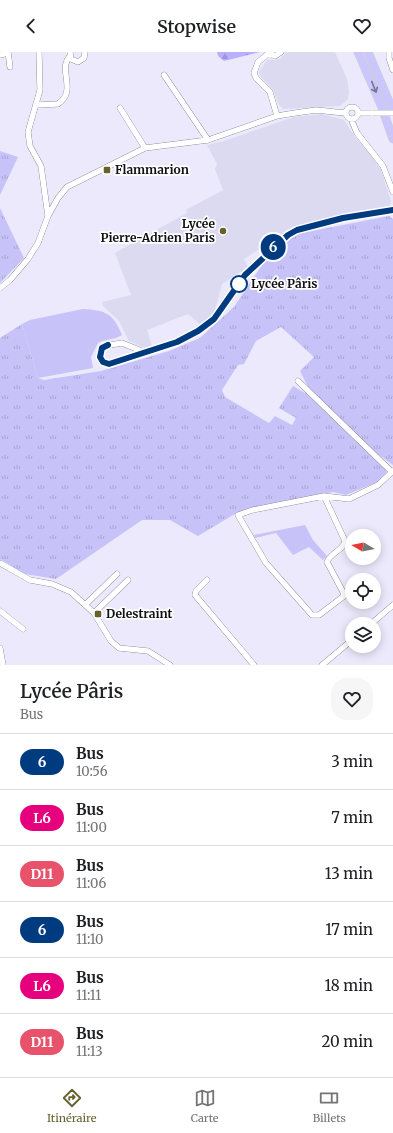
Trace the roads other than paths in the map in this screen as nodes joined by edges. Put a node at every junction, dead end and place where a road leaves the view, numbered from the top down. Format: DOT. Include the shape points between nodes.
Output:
graph roads {
  1 [pos="39,52"];
  2 [pos="85,52"];
  3 [pos="281,52"];
  4 [pos="358,52"];
  5 [pos="368,52"];
  6 [pos="389,52"];
  7 [pos="8,53"];
  8 [pos="269,53"];
  9 [pos="70,54"];
  10 [pos="0,55"];
  11 [pos="10,67"];
  12 [pos="393,70"];
  13 [pos="164,74"];
  14 [pos="37,105"];
  15 [pos="120,108"];
  16 [pos="393,112"];
  17 [pos="345,113"];
  18 [pos="358,113"];
  19 [pos="277,116"];
  20 [pos="352,120"];
  21 [pos="393,139"];
  22 [pos="208,140"];
  23 [pos="145,148"];
  24 [pos="393,192"];
  25 [pos="393,210"];
  26 [pos="48,216"];
  27 [pos="0,288"];
  28 [pos="144,352"];
  29 [pos="298,381"];
  30 [pos="392,471"];
  31 [pos="324,496"];
  32 [pos="0,563"];
  33 [pos="117,574"];
  34 [pos="128,580"];
  35 [pos="207,580"];
  36 [pos="85,605"];
  37 [pos="393,605"];
  38 [pos="0,611"];
  39 [pos="94,613"];
  40 [pos="379,617"];
  41 [pos="23,629"];
  42 [pos="345,646"];
  43 [pos="0,648"];
  44 [pos="3,665"];
  45 [pos="170,665"];
  46 [pos="254,665"];
  47 [pos="322,665"];
  1 -- 14 [label="street" via="40,90"];
  2 -- 9 [label="street" via="84,58 80,61 75,61"];
  3 -- 8 [label="street" via="275,56"];
  4 -- 21 [label="highway, one-way"];
  5 -- 16 [label="highway"];
  6 -- 12 [label="street"];
  7 -- 10 [label="street"];
  7 -- 11 [label="street"];
  8 -- 19 [label="street" via="258,62 254,73 270,92"];
  9 -- 14 [label="street" via="66,63 66,97 58,104"];
  13 -- 22 [label="street"];
  14 -- 26 [label="street" via="28,140 41,166"];
  15 -- 23 [label="street"];
  16 -- 18 [label="street, bridge"];
  17 -- 18 [label="street" via="352,106"];
  17 -- 19 [label="street" via="316,110"];
  17 -- 20 [label="street" via="346,117"];
  18 -- 20 [label="street"];
  19 -- 22 [label="street"];
  20 -- 24 [label="street" via="357,133 383,166"];
  22 -- 23 [label="street"];
  23 -- 26 [label="street" via="67,187"];
  25 -- 28 [label="street" via="343,218 297,230 288,235 245,275 214,319 177,342"];
  26 -- 27 [label="street" via="38,243 28,260"];
  28 -- 28 [label="street" via="117,343 104,346 100,357 103,362 109,364"];
  29 -- 30 [label="street"];
  30 -- 31 [label="street" via="378,485 349,499"];
  31 -- 31 [label="street" via="345,541 342,549 334,553 327,562 344,596 319,615 312,615 266,563 238,516 253,510"];
  32 -- 36 [label="street" via="30,580 64,588"];
  33 -- 36 [label="street"];
  34 -- 39 [label="street"];
  35 -- 46 [label="street" via="195,595"];
  36 -- 39 [label="street"];
  37 -- 40 [label="street"];
  38 -- 41 [label="street"];
  39 -- 45 [label="street" via="111,641 119,648 148,652"];
  42 -- 47 [label="street"];
  43 -- 44 [label="street"];
}
